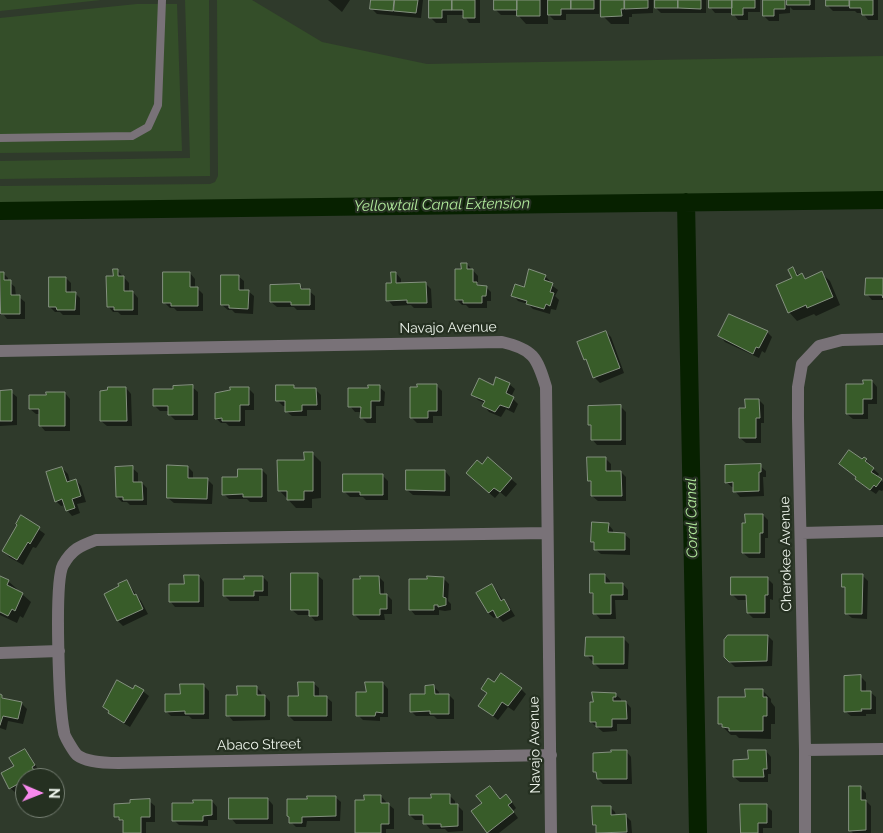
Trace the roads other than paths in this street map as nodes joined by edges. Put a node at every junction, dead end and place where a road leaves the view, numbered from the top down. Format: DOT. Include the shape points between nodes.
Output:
graph roads {
  1 [pos="162,0"];
  2 [pos="0,138"];
  3 [pos="883,340"];
  4 [pos="0,351"];
  5 [pos="883,531"];
  6 [pos="547,533"];
  7 [pos="801,533"];
  8 [pos="59,651"];
  9 [pos="0,653"];
  10 [pos="883,749"];
  11 [pos="805,750"];
  12 [pos="551,755"];
  13 [pos="551,833"];
  14 [pos="805,833"];
  1 -- 2 [label="lane" via="158,105 148,127 132,136"];
  3 -- 7 [label="street, Cherokee Avenue" via="842,340 819,346 802,364 798,387"];
  4 -- 6 [label="street, Navajo Avenue" via="502,342 521,346 538,361 546,386"];
  5 -- 7 [label="street"];
  6 -- 8 [label="street, Abaco Street" via="96,540 76,548 62,566"];
  6 -- 12 [label="street, Navajo Avenue"];
  7 -- 11 [label="street, Cherokee Avenue"];
  8 -- 9 [label="street"];
  8 -- 12 [label="street, Abaco Street" via="64,734 77,755 98,762"];
  10 -- 11 [label="street"];
  11 -- 14 [label="street, Cherokee Avenue"];
  12 -- 13 [label="street, Navajo Avenue"];
}
